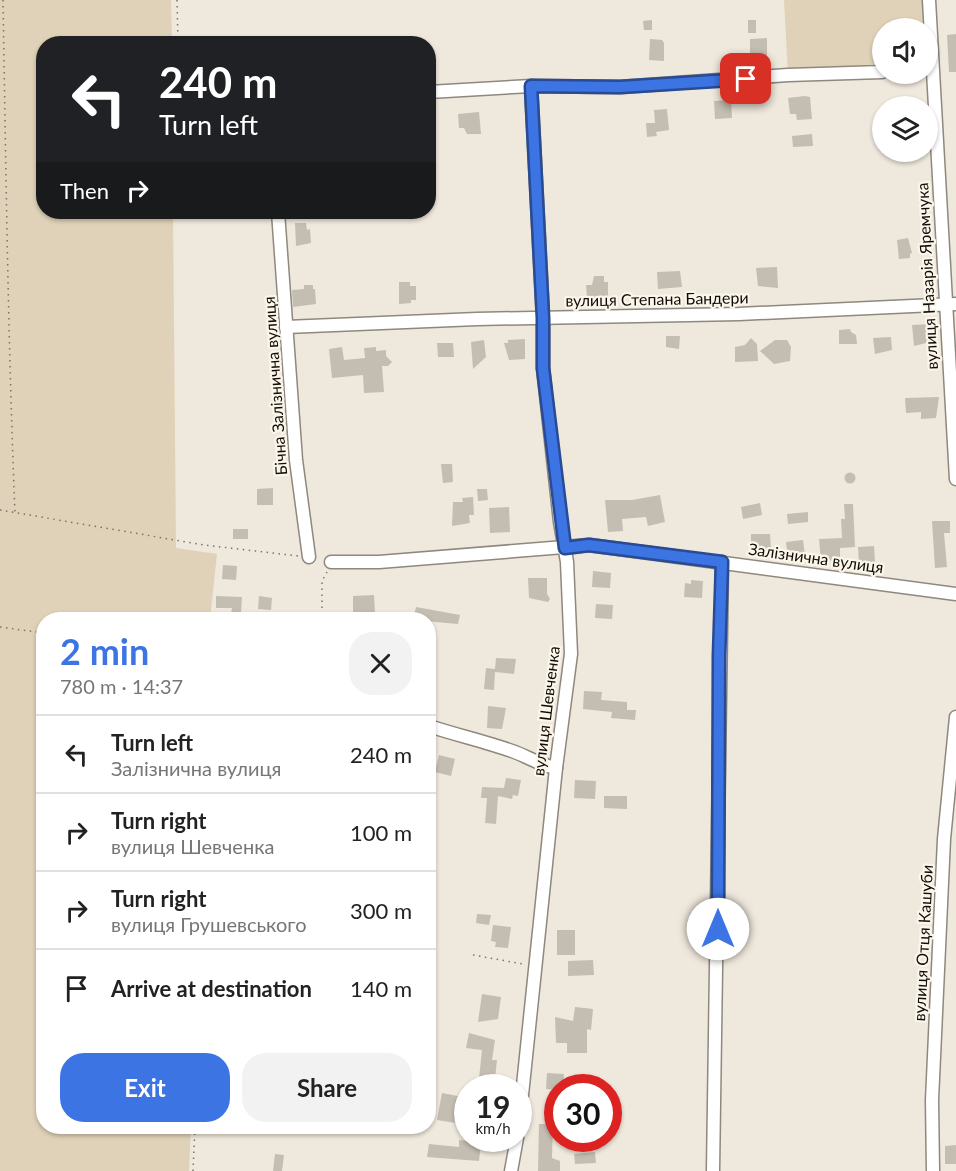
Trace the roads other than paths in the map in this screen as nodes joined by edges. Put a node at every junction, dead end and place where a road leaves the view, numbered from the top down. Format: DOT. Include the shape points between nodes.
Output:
graph roads {
  1 [pos="928,0"];
  2 [pos="928,18"];
  3 [pos="872,72"];
  4 [pos="930,84"];
  5 [pos="531,86"];
  6 [pos="436,93"];
  7 [pos="278,219"];
  8 [pos="950,304"];
  9 [pos="543,318"];
  10 [pos="286,327"];
  11 [pos="956,479"];
  12 [pos="565,548"];
  13 [pos="309,558"];
  14 [pos="331,562"];
  15 [pos="722,562"];
  16 [pos="956,594"];
  17 [pos="956,717"];
  18 [pos="436,728"];
  19 [pos="556,768"];
  20 [pos="524,1074"];
  21 [pos="514,1152"];
  22 [pos="511,1171"];
  23 [pos="713,1171"];
  24 [pos="933,1171"];
  1 -- 2 [label="street, вулиця Назарія Яремчука"];
  3 -- 5 [label="street" via="620,87"];
  4 -- 8 [label="street, вулиця Назарія Яремчука"];
  5 -- 6 [label="street"];
  5 -- 9 [label="street, вулиця Шевченка"];
  7 -- 10 [label="street, Бічна Залізнична вулиця"];
  8 -- 9 [label="street, вулиця Степана Бандери"];
  8 -- 11 [label="street, вулиця Назарія Яремчука"];
  9 -- 10 [label="street, вулиця Степана Бандери"];
  9 -- 12 [label="street, вулиця Шевченка" via="543,368"];
  10 -- 13 [label="street, Бічна Залізнична вулиця" via="296,460"];
  12 -- 14 [label="street, Залізнична вулиця"];
  12 -- 15 [label="street, Залізнична вулиця" via="589,545"];
  12 -- 19 [label="street, вулиця Шевченка" via="571,654"];
  15 -- 16 [label="street, Залізнична вулиця"];
  15 -- 23 [label="street"];
  17 -- 24 [label="street, вулиця Отця Кашуби" via="944,839 932,1100"];
  18 -- 19 [label="street"];
  19 -- 20 [label="street, вулиця Шевченка"];
  21 -- 22 [label="street"];
}
